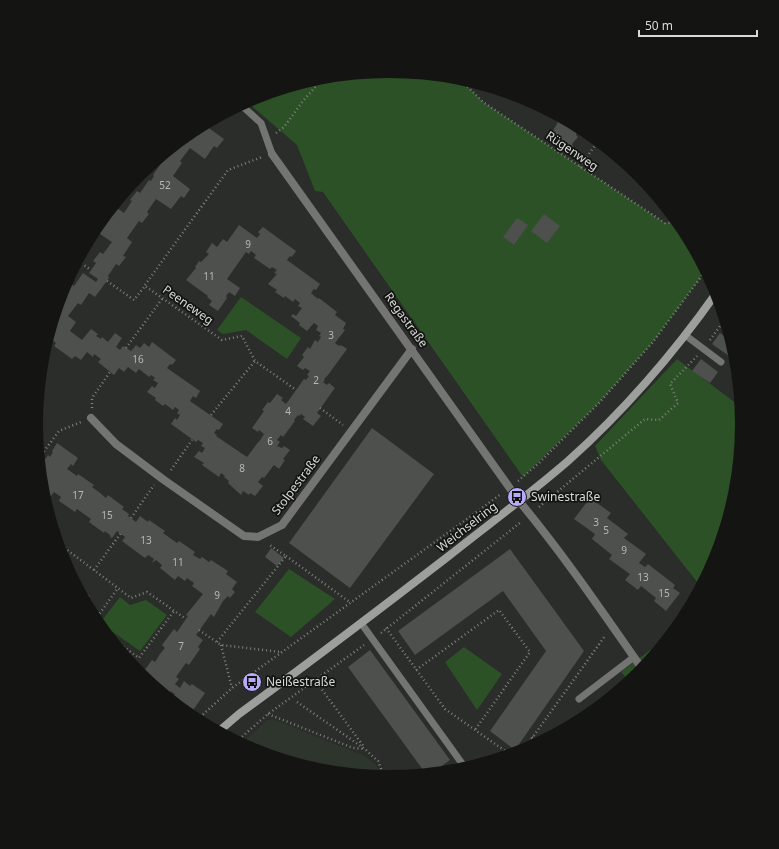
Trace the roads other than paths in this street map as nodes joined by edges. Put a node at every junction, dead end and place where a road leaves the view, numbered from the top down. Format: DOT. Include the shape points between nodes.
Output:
graph roads {
  1 [pos="246,109"];
  2 [pos="272,154"];
  3 [pos="712,298"];
  4 [pos="685,335"];
  5 [pos="412,349"];
  6 [pos="721,362"];
  7 [pos="91,418"];
  8 [pos="519,501"];
  9 [pos="361,623"];
  10 [pos="634,657"];
  11 [pos="639,665"];
  12 [pos="579,699"];
  13 [pos="222,728"];
  14 [pos="462,763"];
  1 -- 2 [label="lane" via="261,123"];
  2 -- 5 [label="street, Regastraße"];
  3 -- 4 [label="street, Weichselring"];
  4 -- 6 [label="lane"];
  4 -- 8 [label="street, Weichselring" via="616,415 568,461"];
  5 -- 7 [label="street, Stolpestraße" via="282,525 258,537 244,536 162,478 116,444"];
  5 -- 8 [label="street, Regastraße"];
  8 -- 9 [label="street, Weichselring"];
  8 -- 10 [label="street"];
  9 -- 13 [label="street, Weichselring"];
  9 -- 14 [label="lane"];
  10 -- 11 [label="street"];
  10 -- 12 [label="lane"];
}
